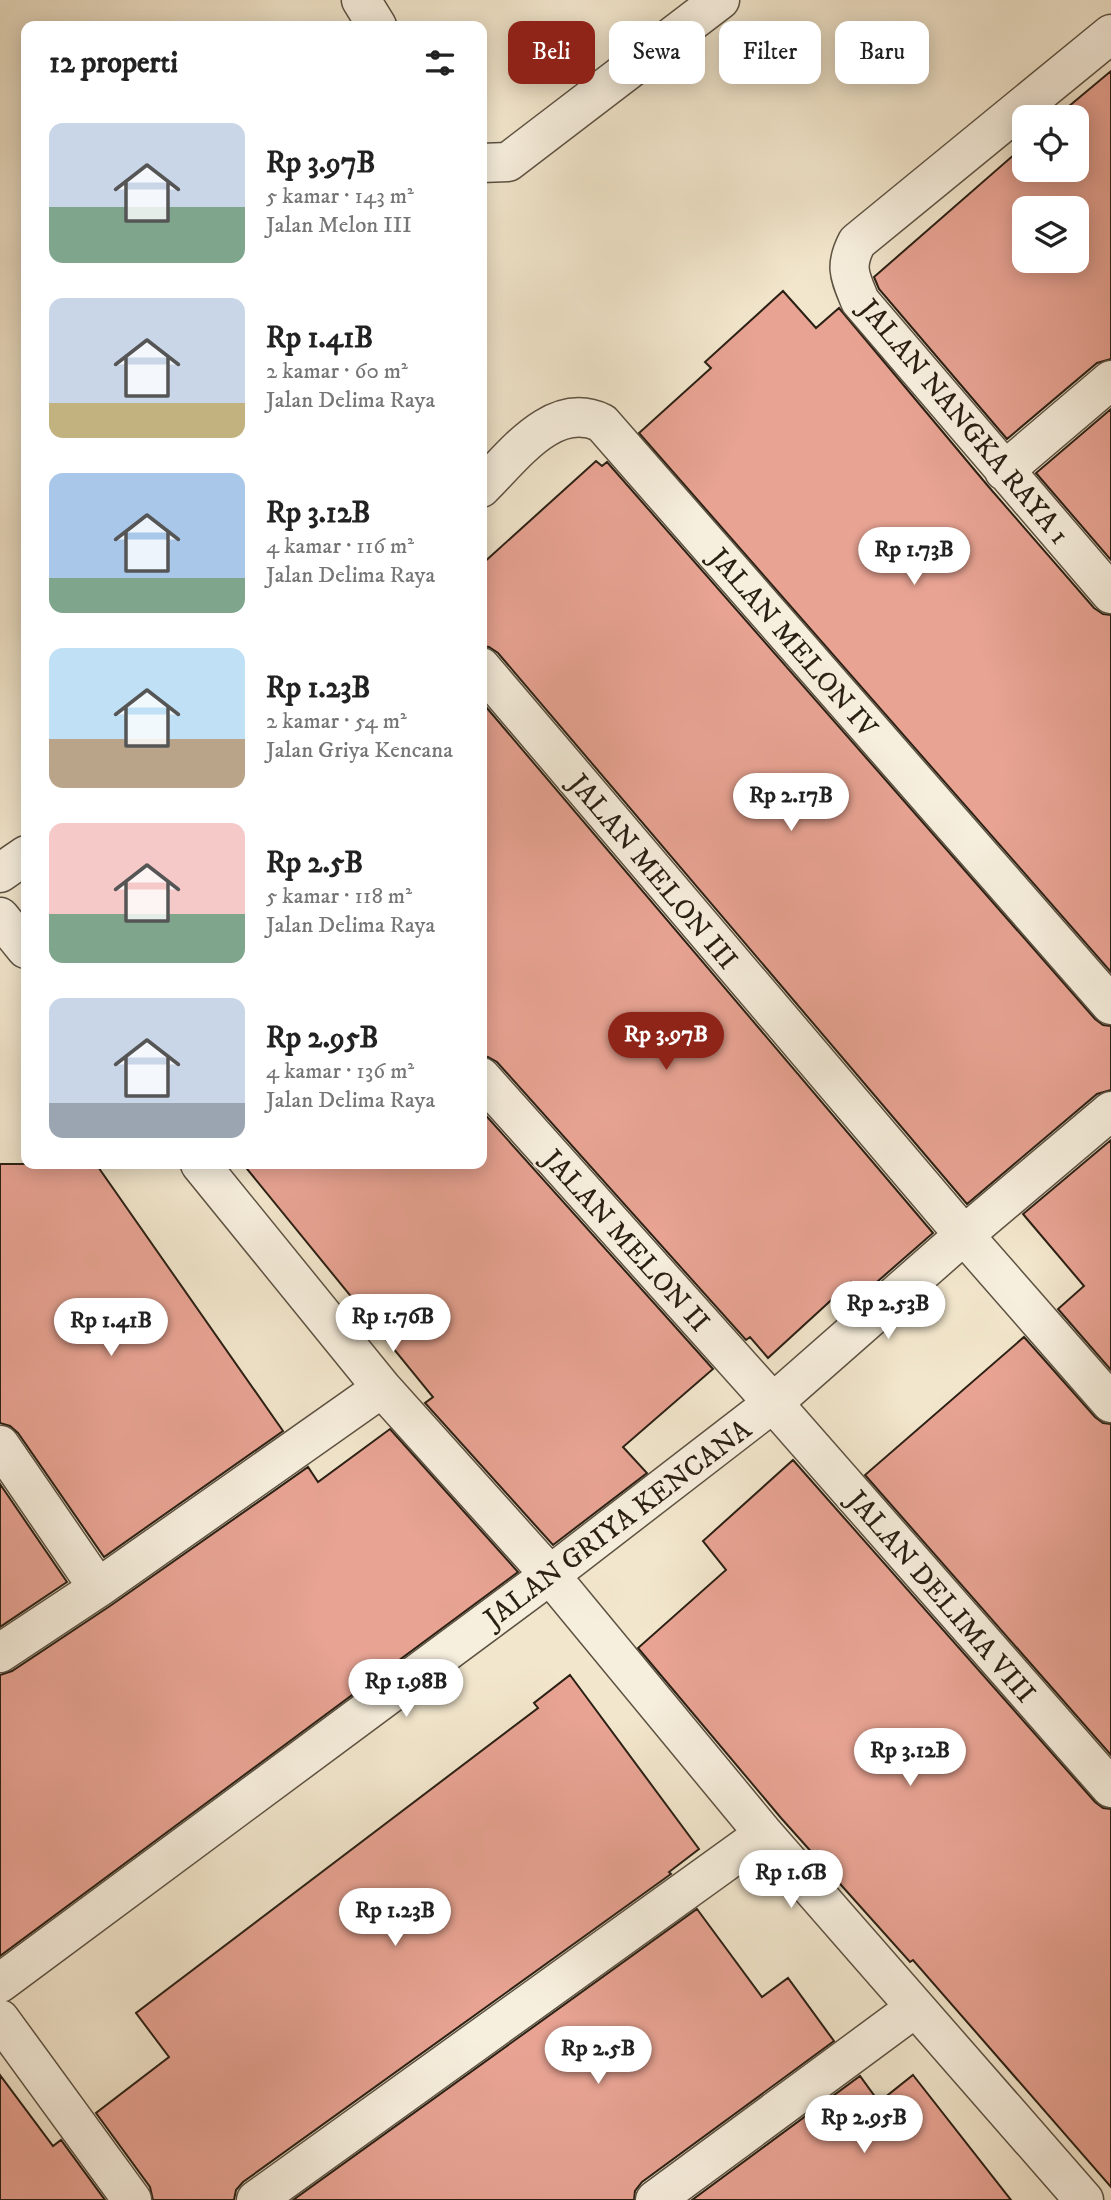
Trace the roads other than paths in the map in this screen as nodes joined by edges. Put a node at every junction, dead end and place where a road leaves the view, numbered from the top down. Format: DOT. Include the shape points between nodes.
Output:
graph roads {
  1 [pos="360,0"];
  2 [pos="699,6"];
  3 [pos="374,21"];
  4 [pos="1111,34"];
  5 [pos="487,163"];
  6 [pos="1111,380"];
  7 [pos="1004,471"];
  8 [pos="487,482"];
  9 [pos="1111,594"];
  10 [pos="487,674"];
  11 [pos="21,858"];
  12 [pos="0,873"];
  13 [pos="0,917"];
  14 [pos="21,944"];
  15 [pos="1111,1005"];
  16 [pos="487,1084"];
  17 [pos="1111,1111"];
  18 [pos="204,1169"];
  19 [pos="964,1235"];
  20 [pos="382,1388"];
  21 [pos="773,1403"];
  22 [pos="1111,1403"];
  23 [pos="0,1445"];
  24 [pos="550,1576"];
  25 [pos="97,1588"];
  26 [pos="0,1653"];
  27 [pos="1111,1788"];
  28 [pos="764,1834"];
  29 [pos="0,1983"];
  30 [pos="915,2008"];
  31 [pos="0,2019"];
  32 [pos="132,2200"];
  33 [pos="256,2200"];
  34 [pos="655,2200"];
  35 [pos="1084,2200"];
  1 -- 3 [label="street"];
  2 -- 5 [label="street" via="508,162"];
  4 -- 7 [label="street, JALAN NANGKA RAYA 1" via="857,242 849,258 860,301"];
  6 -- 7 [label="street"];
  7 -- 9 [label="street, JALAN NANGKA RAYA 1"];
  8 -- 15 [label="street, JALAN MELON IV" via="540,431 558,421 589,416 602,423"];
  10 -- 19 [label="street, JALAN MELON III"];
  11 -- 12 [label="street"];
  13 -- 14 [label="street"];
  16 -- 21 [label="street, JALAN MELON II"];
  17 -- 19 [label="street, JALAN GRIYA KENCANA"];
  18 -- 20 [label="street"];
  19 -- 21 [label="street, JALAN GRIYA KENCANA"];
  19 -- 22 [label="street, JALAN MELON III"];
  20 -- 24 [label="street"];
  20 -- 25 [label="street"];
  21 -- 24 [label="street, JALAN GRIYA KENCANA"];
  21 -- 27 [label="street, JALAN DELIMA VIII"];
  23 -- 25 [label="street"];
  24 -- 28 [label="street"];
  24 -- 29 [label="street, JALAN GRIYA KENCANA"];
  25 -- 26 [label="street"];
  28 -- 30 [label="street"];
  28 -- 33 [label="street"];
  30 -- 34 [label="street"];
  30 -- 35 [label="street"];
  31 -- 32 [label="street"];
}
